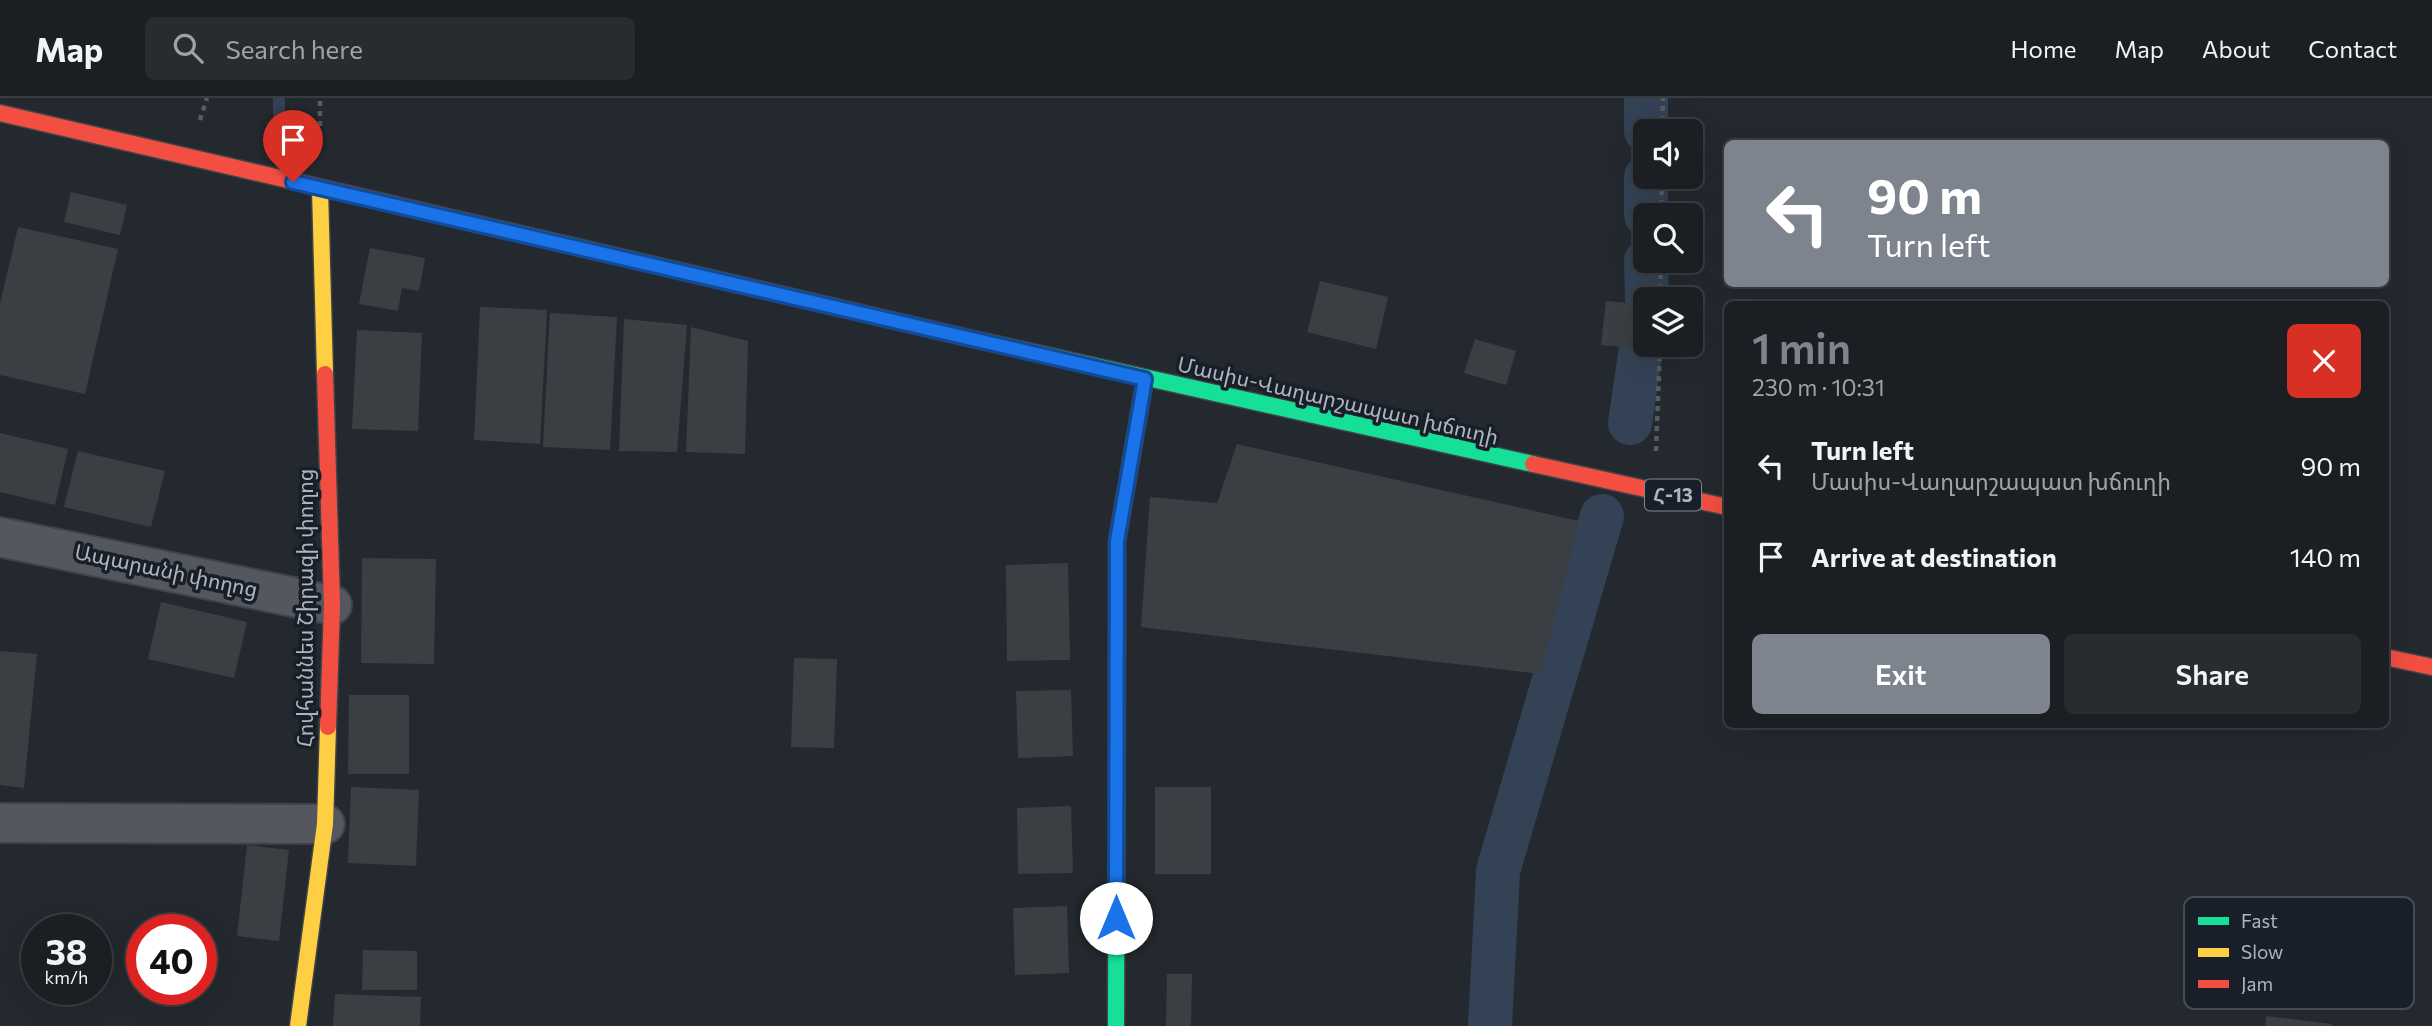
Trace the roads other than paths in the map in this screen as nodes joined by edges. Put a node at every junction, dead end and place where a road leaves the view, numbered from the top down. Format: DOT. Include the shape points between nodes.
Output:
graph roads {
  1 [pos="0,113"];
  2 [pos="320,189"];
  3 [pos="1145,379"];
  4 [pos="1724,506"];
  5 [pos="0,537"];
  6 [pos="332,605"];
  7 [pos="2389,657"];
  8 [pos="2432,667"];
  9 [pos="0,823"];
  10 [pos="325,824"];
  11 [pos="298,1026"];
  12 [pos="1116,1026"];
  1 -- 2 [label="main road, Մասիս-Վաղարշապատ խճուղի / Հ-13"];
  2 -- 3 [label="main road, Մասիս-Վաղարշապատ խճուղի / Հ-13"];
  2 -- 6 [label="main road, Հովհաննես Շիրազի փողոց"];
  3 -- 4 [label="main road, Մասիս-Վաղարշապատ խճուղի / Հ-13"];
  3 -- 12 [label="main road" via="1117,541"];
  5 -- 6 [label="street, Ապարանի փողոց"];
  6 -- 10 [label="main road, Հովհաննես Շիրազի փողոց"];
  7 -- 8 [label="main road"];
  9 -- 10 [label="street"];
  10 -- 11 [label="main road, Հովհաննես Շիրազի փողոց"];
}
